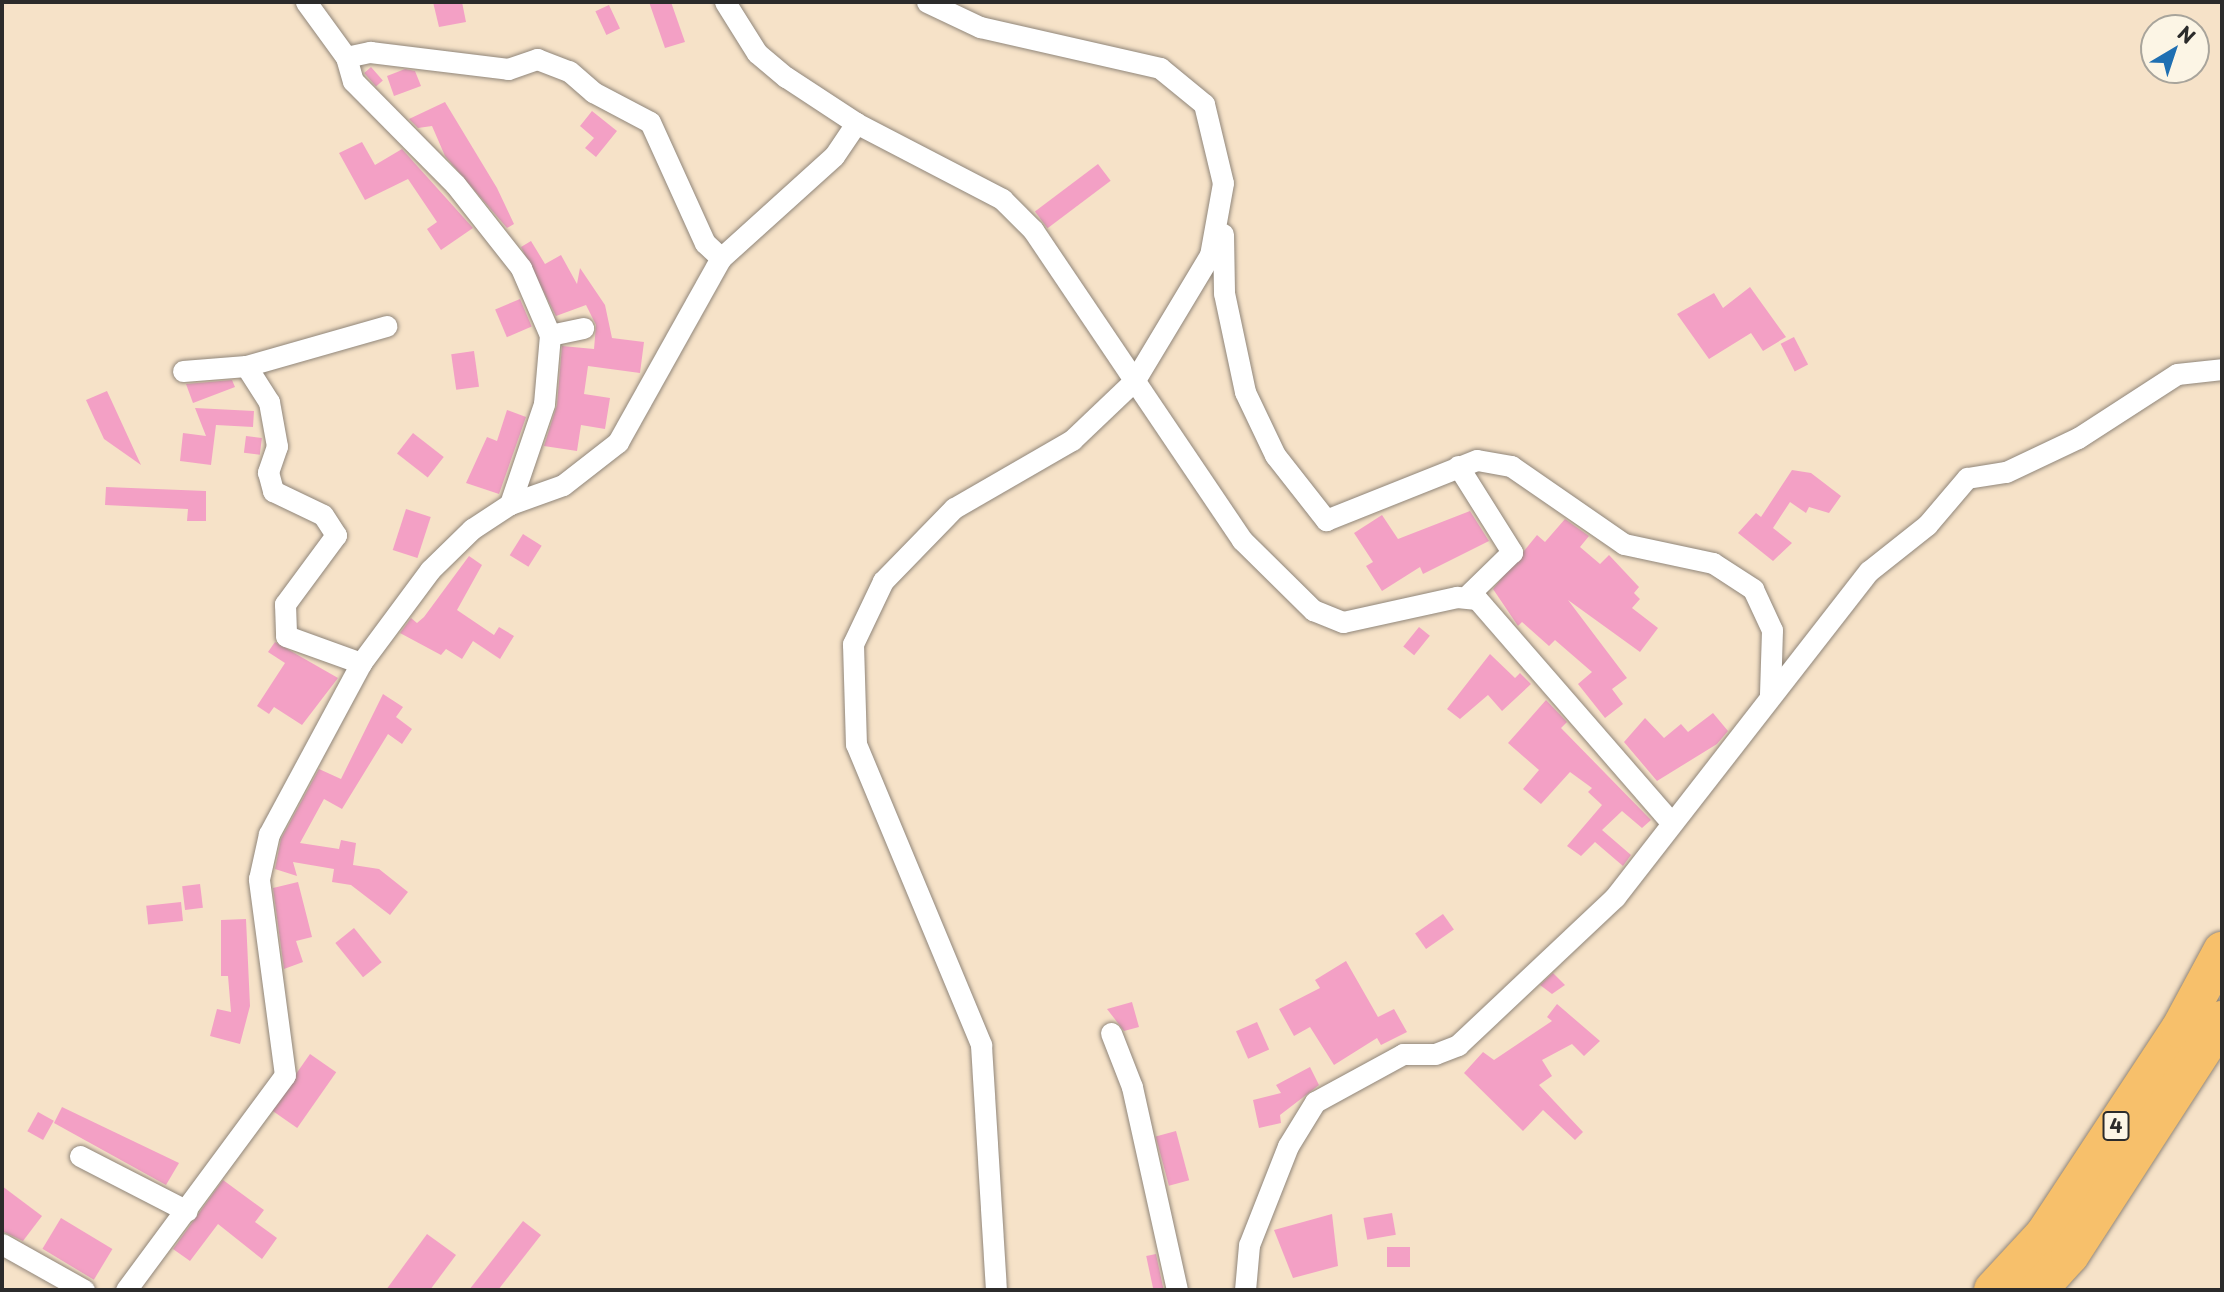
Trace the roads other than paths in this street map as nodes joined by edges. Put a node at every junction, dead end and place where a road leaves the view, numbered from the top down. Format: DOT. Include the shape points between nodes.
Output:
graph roads {
  1 [pos="306,2"];
  2 [pos="725,2"];
  3 [pos="928,2"];
  4 [pos="346,57"];
  5 [pos="856,122"];
  6 [pos="1223,183"];
  7 [pos="720,258"];
  8 [pos="386,326"];
  9 [pos="583,328"];
  10 [pos="550,335"];
  11 [pos="246,366"];
  12 [pos="2222,369"];
  13 [pos="183,371"];
  14 [pos="1135,380"];
  15 [pos="1458,466"];
  16 [pos="510,504"];
  17 [pos="1468,596"];
  18 [pos="361,663"];
  19 [pos="1770,695"];
  20 [pos="1670,821"];
  21 [pos="2222,951"];
  22 [pos="2222,1020"];
  23 [pos="1111,1033"];
  24 [pos="80,1156"];
  25 [pos="187,1211"];
  26 [pos="2,1244"];
  27 [pos="84,1290"];
  28 [pos="126,1290"];
  29 [pos="996,1290"];
  30 [pos="1177,1290"];
  31 [pos="1245,1290"];
  32 [pos="1993,1290"];
  33 [pos="2038,1290"];
  1 -- 4 [label="street"];
  2 -- 5 [label="street" via="757,53"];
  3 -- 6 [label="street" via="980,27 1160,68 1204,104"];
  4 -- 7 [label="street" via="370,52 508,69 537,59 569,71 593,92 650,122 705,243"];
  4 -- 10 [label="street" via="353,81 455,184 521,268"];
  5 -- 7 [label="street" via="834,156"];
  5 -- 14 [label="street" via="1002,199 1033,230"];
  6 -- 14 [label="street" via="1210,255"];
  6 -- 15 [label="street" via="1224,293 1245,392 1302,496 1326,520"];
  7 -- 16 [label="street" via="618,442 563,485"];
  8 -- 11 [label="street"];
  9 -- 10 [label="street"];
  10 -- 16 [label="street" via="544,404"];
  11 -- 13 [label="street"];
  11 -- 18 [label="street" via="269,401 277,446 268,472 273,491 323,516 335,535 285,604 286,636"];
  12 -- 19 [label="street" via="2177,374 2078,438 2006,472 1967,478 1927,526 1868,570"];
  14 -- 17 [label="street" via="1242,540 1313,610 1343,622"];
  14 -- 29 [label="street" via="1072,440 954,508 883,581 853,644 856,744 981,1045"];
  15 -- 17 [label="street" via="1512,552"];
  15 -- 19 [label="street" via="1494,460 1511,466 1624,544 1713,563 1740,578 1766,606"];
  16 -- 18 [label="street" via="472,529 430,570"];
  17 -- 20 [label="street" via="1504,624"];
  18 -- 25 [label="street" via="269,834 259,879 285,1075"];
  19 -- 20 [label="street"];
  20 -- 31 [label="street" via="1615,897 1458,1045 1435,1054 1403,1054 1315,1102 1287,1146 1250,1245"];
  21 -- 32 [label="highway, 4" via="2180,1030 2044,1235"];
  22 -- 33 [label="highway, 4" via="2070,1255"];
  23 -- 30 [label="street" via="1132,1087"];
  24 -- 25 [label="street"];
  25 -- 28 [label="street"];
  26 -- 27 [label="street"];
}
